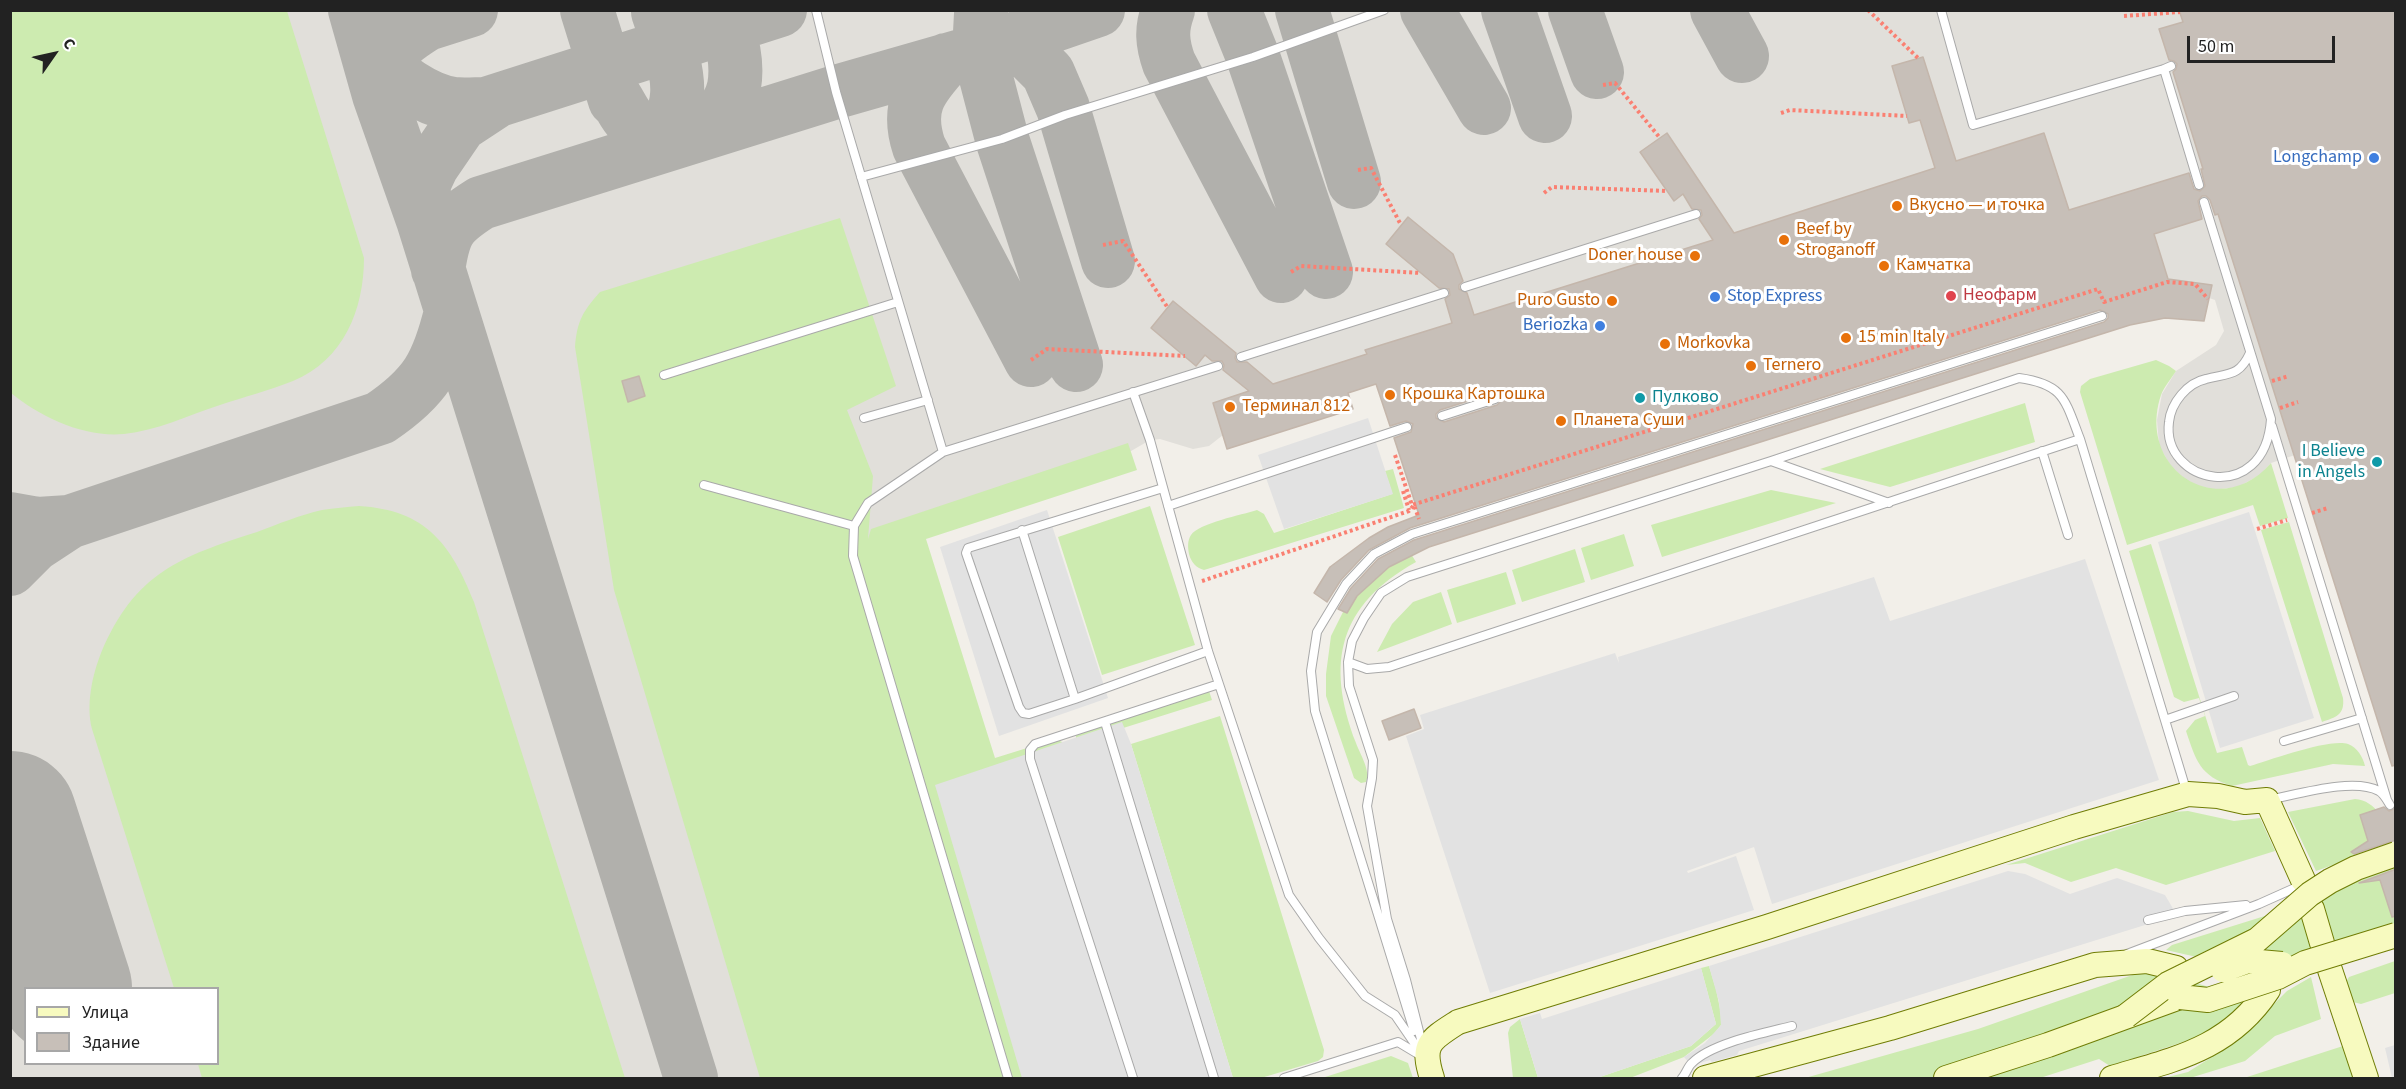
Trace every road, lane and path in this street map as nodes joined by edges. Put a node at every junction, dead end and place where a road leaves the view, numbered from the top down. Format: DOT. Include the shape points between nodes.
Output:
graph roads {
  1 [pos="816,10"];
  2 [pos="1868,10"];
  3 [pos="1941,10"];
  4 [pos="1379,11"];
  5 [pos="2180,12"];
  6 [pos="2124,16"];
  7 [pos="1918,58"];
  8 [pos="1603,85"];
  9 [pos="1781,113"];
  10 [pos="1907,116"];
  11 [pos="1660,138"];
  12 [pos="1358,170"];
  13 [pos="861,177"];
  14 [pos="2199,185"];
  15 [pos="1667,191"];
  16 [pos="1544,193"];
  17 [pos="2204,202"];
  18 [pos="1696,214"];
  19 [pos="1401,225"];
  20 [pos="1103,245"];
  21 [pos="1291,272"];
  22 [pos="1421,273"];
  23 [pos="1465,287"];
  24 [pos="1444,293"];
  25 [pos="2208,299"];
  26 [pos="898,302"];
  27 [pos="1167,308"];
  28 [pos="2102,316"];
  29 [pos="2250,353"];
  30 [pos="1185,356"];
  31 [pos="1241,357"];
  32 [pos="1031,360"];
  33 [pos="1218,366"];
  34 [pos="664,375"];
  35 [pos="1133,392"];
  36 [pos="1496,399"];
  37 [pos="928,400"];
  38 [pos="1442,416"];
  39 [pos="864,418"];
  40 [pos="2271,419"];
  41 [pos="1407,427"];
  42 [pos="2080,439"];
  43 [pos="2042,451"];
  44 [pos="943,452"];
  45 [pos="1395,455"];
  46 [pos="1771,461"];
  47 [pos="704,485"];
  48 [pos="1163,488"];
  49 [pos="1403,491"];
  50 [pos="1890,503"];
  51 [pos="1168,506"];
  52 [pos="1409,511"];
  53 [pos="2289,520"];
  54 [pos="1420,523"];
  55 [pos="854,526"];
  56 [pos="2257,529"];
  57 [pos="1022,530"];
  58 [pos="2068,535"];
  59 [pos="1190,585"];
  60 [pos="1208,651"];
  61 [pos="1348,662"];
  62 [pos="1219,684"];
  63 [pos="2234,696"];
  64 [pos="1075,699"];
  65 [pos="2362,718"];
  66 [pos="2165,720"];
  67 [pos="1105,722"];
  68 [pos="2284,741"];
  69 [pos="2188,794"];
  70 [pos="2267,800"];
  71 [pos="2396,854"];
  72 [pos="2300,884"];
  73 [pos="2259,904"];
  74 [pos="2312,909"];
  75 [pos="2148,920"];
  76 [pos="2396,935"];
  77 [pos="2322,943"];
  78 [pos="2096,965"];
  79 [pos="2176,968"];
  80 [pos="2330,970"];
  81 [pos="2268,990"];
  82 [pos="2126,1016"];
  83 [pos="1792,1026"];
  84 [pos="1429,1069"];
  85 [pos="1008,1078"];
  86 [pos="1133,1078"];
  87 [pos="1214,1078"];
  88 [pos="1284,1078"];
  89 [pos="1682,1078"];
  90 [pos="1705,1078"];
  91 [pos="1946,1078"];
  92 [pos="2112,1078"];
  93 [pos="2366,1078"];
  1 -- 13 [label="lane"];
  2 -- 7 [label="path"];
  3 -- 14 [label="lane" via="1973,125 2167,68"];
  4 -- 13 [label="lane" via="1253,57 1065,115 1002,139"];
  5 -- 6 [label="path"];
  8 -- 11 [label="path" via="1615,83"];
  9 -- 10 [label="path" via="1790,110"];
  12 -- 19 [label="path" via="1371,168"];
  13 -- 26 [label="lane"];
  15 -- 16 [label="path" via="1552,187"];
  17 -- 29 [label="lane"];
  18 -- 23 [label="lane"];
  20 -- 27 [label="path" via="1123,242"];
  21 -- 22 [label="path" via="1300,266"];
  24 -- 31 [label="lane"];
  25 -- 45 [label="path" via="2195,284 2167,282 2104,302 2098,289 1412,505"];
  26 -- 34 [label="lane"];
  26 -- 37 [label="lane"];
  28 -- 84 [label="lane" via="1412,534 1374,554 1346,584 1317,632 1311,671 1315,711 1408,1017"];
  29 -- 40 [label="lane"];
  29 -- 40 [label="lane" via="2245,365 2234,373 2204,379 2187,388 2174,404 2169,423 2171,442 2180,460 2196,472 2215,478 2234,476 2252,466 2264,451"];
  30 -- 32 [label="path" via="1047,349"];
  33 -- 35 [label="lane"];
  35 -- 44 [label="lane"];
  35 -- 48 [label="lane"];
  36 -- 38 [label="lane"];
  37 -- 39 [label="lane"];
  37 -- 44 [label="lane"];
  40 -- 65 [label="lane"];
  41 -- 51 [label="lane"];
  42 -- 43 [label="lane"];
  42 -- 46 [label="lane" via="2056,388 2038,380 2019,378"];
  42 -- 66 [label="lane"];
  43 -- 50 [label="lane"];
  43 -- 58 [label="lane"];
  44 -- 55 [label="lane" via="868,503"];
  46 -- 50 [label="lane"];
  46 -- 61 [label="lane" via="1407,577 1381,593 1352,641"];
  47 -- 55 [label="lane"];
  48 -- 51 [label="lane"];
  48 -- 57 [label="lane"];
  49 -- 52 [label="path"];
  50 -- 61 [label="lane" via="1389,667 1367,669"];
  51 -- 59 [label="lane"];
  52 -- 54 [label="path" via="1414,505"];
  52 -- 59 [label="path"];
  53 -- 56 [label="path"];
  55 -- 85 [label="lane" via="853,556"];
  57 -- 64 [label="lane"];
  57 -- 64 [label="lane" via="974,545 966,553 1023,713"];
  59 -- 60 [label="lane"];
  60 -- 62 [label="lane"];
  60 -- 64 [label="lane"];
  61 -- 84 [label="lane" via="1349,686 1372,760 1367,806 1388,920"];
  62 -- 67 [label="lane"];
  62 -- 84 [label="lane" via="1289,895 1365,996 1395,1015"];
  63 -- 66 [label="lane"];
  65 -- 68 [label="lane"];
  65 -- 70 [label="lane" via="2389,802 2381,792 2368,786"];
  66 -- 69 [label="lane"];
  67 -- 86 [label="lane" via="1035,744 1030,759"];
  67 -- 87 [label="lane"];
  69 -- 70 [label="street" via="2245,802"];
  69 -- 84 [label="street" via="1458,1022 1431,1041"];
  70 -- 72 [label="street"];
  71 -- 82 [label="street, bridge" via="2330,881 2257,940 2168,984"];
  72 -- 73 [label="lane"];
  73 -- 75 [label="lane" via="2185,911"];
  73 -- 78 [label="lane"];
  74 -- 77 [label="street"];
  76 -- 82 [label="street, bridge" via="2293,964 2278,977 2208,1000 2180,997"];
  78 -- 79 [label="street" via="2147,961"];
  78 -- 90 [label="street"];
  80 -- 93 [label="street"];
  81 -- 92 [label="street" via="2256,1008 2223,1038 2189,1055"];
  82 -- 91 [label="street"];
  83 -- 89 [label="lane" via="1705,1054 1690,1064"];
  84 -- 88 [label="lane" via="1398,1042"];
}
